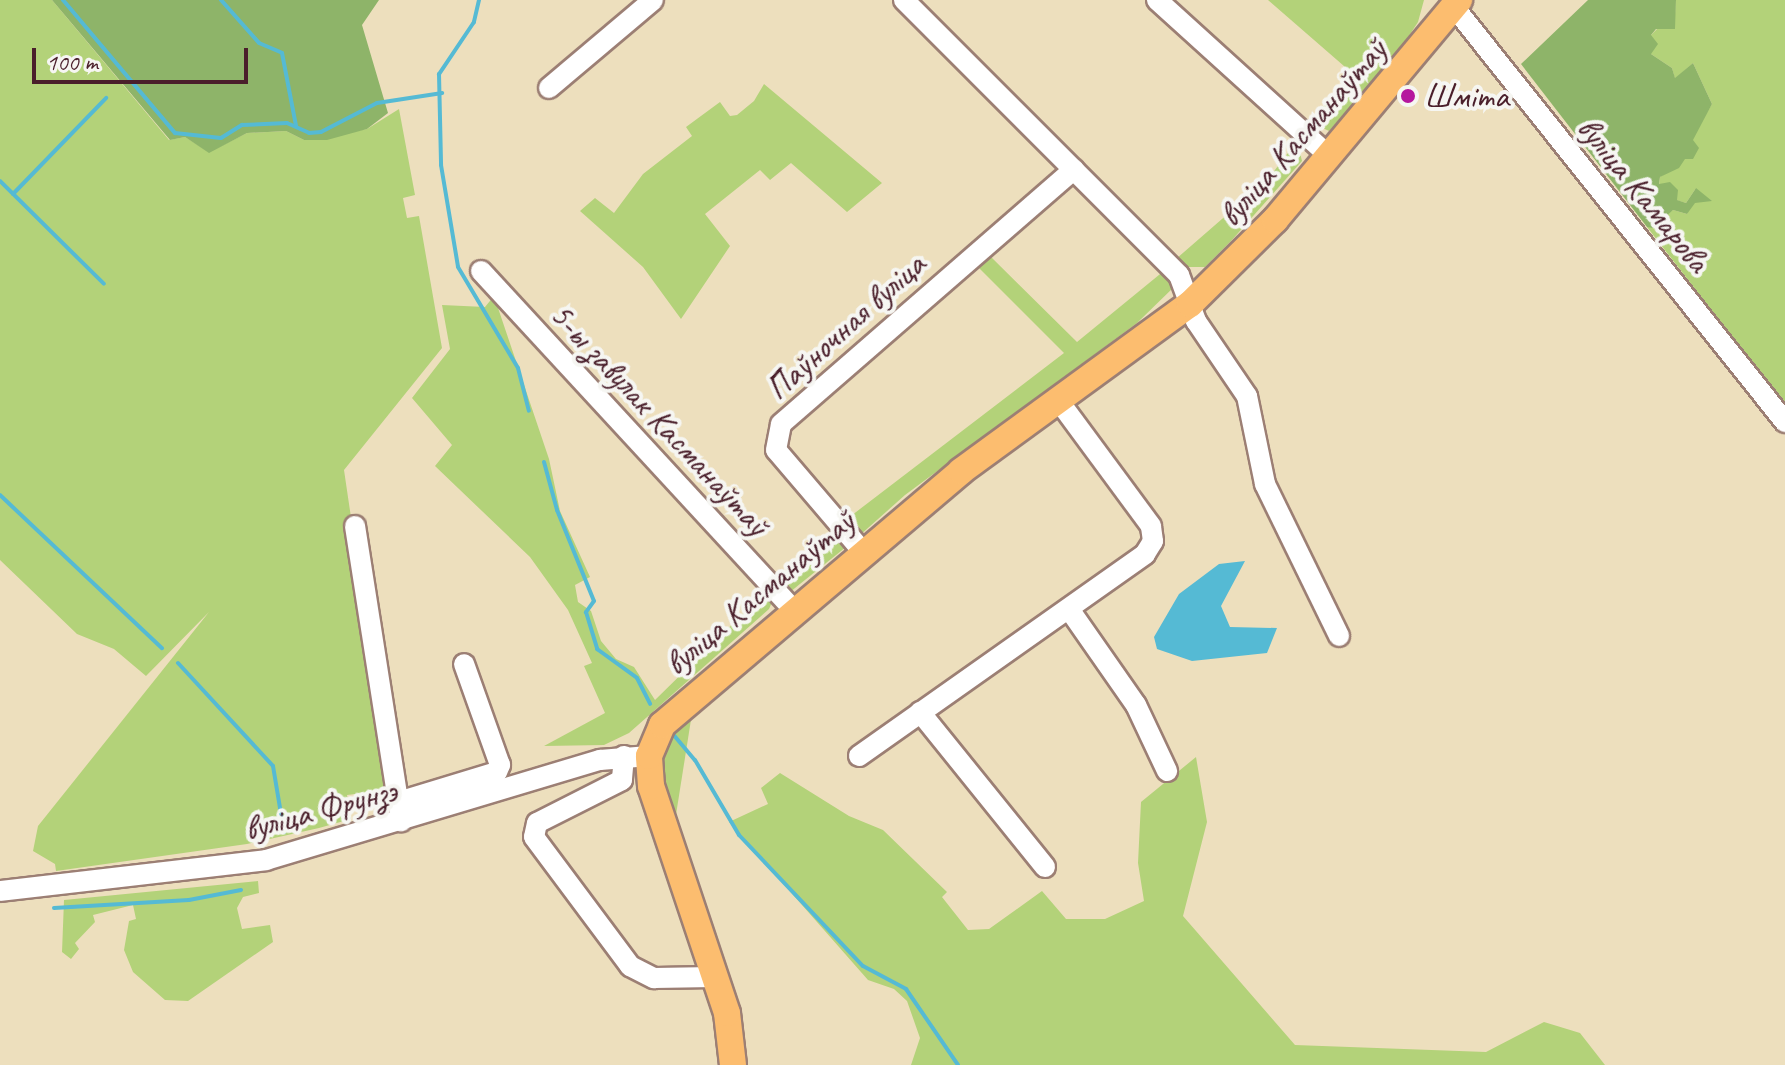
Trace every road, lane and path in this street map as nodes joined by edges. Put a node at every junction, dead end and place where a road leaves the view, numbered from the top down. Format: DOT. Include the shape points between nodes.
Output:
graph roads {
  1 [pos="653,0"];
  2 [pos="904,0"];
  3 [pos="1157,0"];
  4 [pos="1457,3"];
  5 [pos="549,88"];
  6 [pos="1330,157"];
  7 [pos="1074,169"];
  8 [pos="481,271"];
  9 [pos="1190,304"];
  10 [pos="1059,401"];
  11 [pos="1785,422"];
  12 [pos="355,526"];
  13 [pos="864,553"];
  14 [pos="793,609"];
  15 [pos="1069,609"];
  16 [pos="1339,636"];
  17 [pos="464,664"];
  18 [pos="920,712"];
  19 [pos="636,756"];
  20 [pos="859,756"];
  21 [pos="1167,771"];
  22 [pos="400,812"];
  23 [pos="1045,867"];
  24 [pos="0,891"];
  25 [pos="714,977"];
  26 [pos="733,1065"];
  1 -- 5 [label="street"];
  2 -- 7 [label="street"];
  3 -- 6 [label="street"];
  4 -- 6 [label="main road, вуліца Касманаўтаў"];
  4 -- 11 [label="street, вуліца Камарова"];
  6 -- 9 [label="main road, вуліца Касманаўтаў" via="1241,257"];
  7 -- 9 [label="street" via="1173,267"];
  7 -- 13 [label="street, Паўночная вуліца" via="781,424 776,450"];
  8 -- 14 [label="street, 5-ы завулак Касманаўтаў"];
  9 -- 10 [label="main road, вуліца Касманаўтаў"];
  9 -- 16 [label="street" via="1247,396 1265,484"];
  10 -- 13 [label="main road, вуліца Касманаўтаў" via="961,471"];
  10 -- 15 [label="street" via="1151,526 1153,541 1145,554"];
  12 -- 22 [label="street"];
  13 -- 14 [label="main road, вуліца Касманаўтаў"];
  14 -- 19 [label="main road, вуліца Касманаўтаў" via="675,708"];
  15 -- 18 [label="street"];
  15 -- 21 [label="street" via="1136,705"];
  17 -- 22 [label="street" via="500,765 497,772"];
  18 -- 20 [label="street"];
  18 -- 23 [label="street"];
  19 -- 22 [label="street, вуліца Фрунзэ"];
  19 -- 25 [label="main road" via="651,786"];
  19 -- 25 [label="street" via="622,780 537,823 534,837 630,966 654,978"];
  22 -- 24 [label="street, вуліца Фрунзэ" via="266,860"];
  25 -- 26 [label="main road" via="727,1013"];
}
